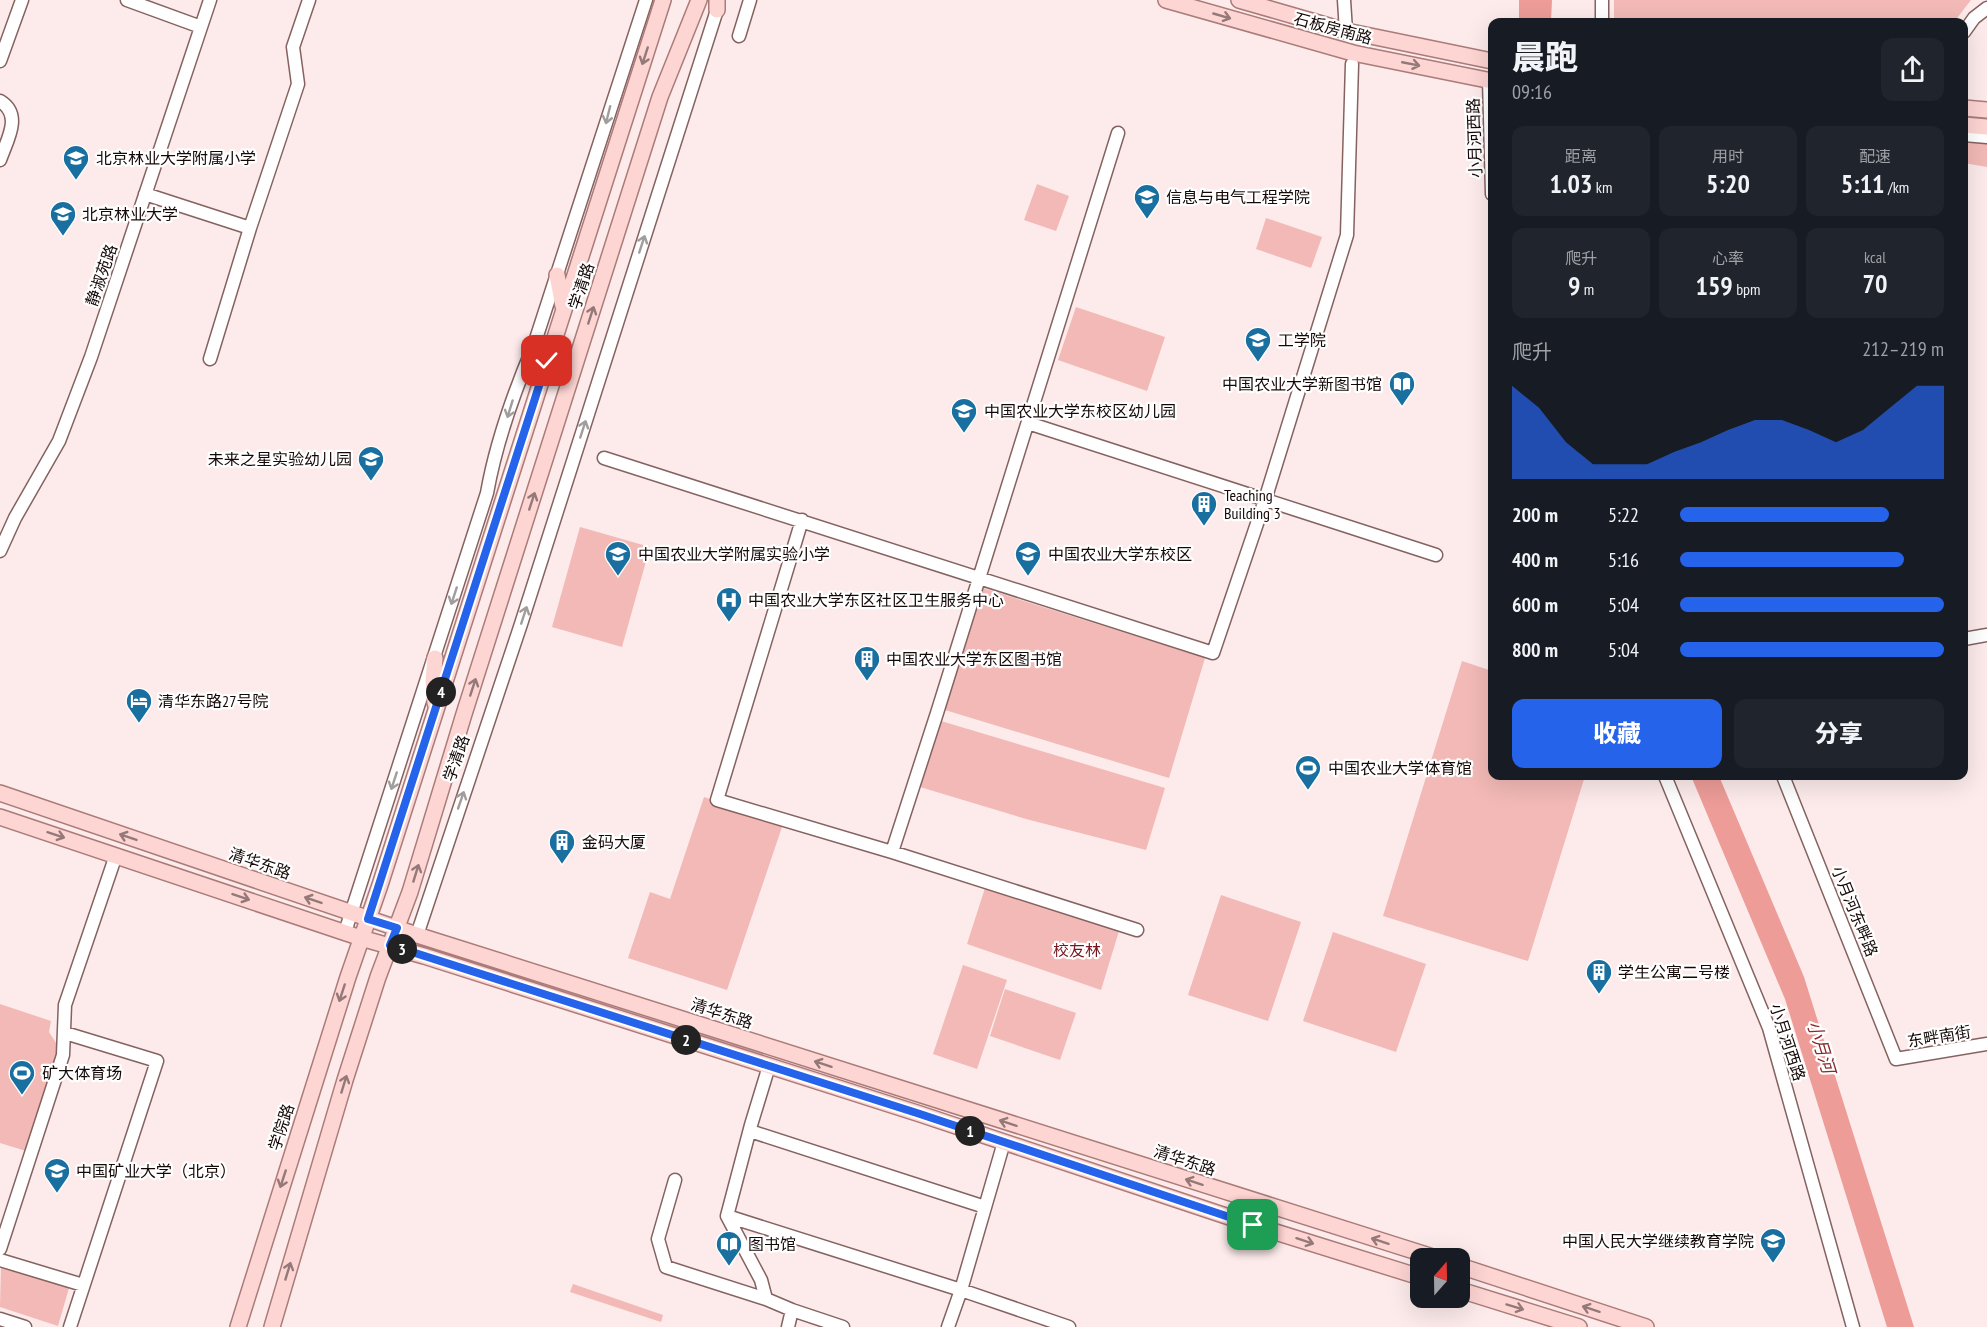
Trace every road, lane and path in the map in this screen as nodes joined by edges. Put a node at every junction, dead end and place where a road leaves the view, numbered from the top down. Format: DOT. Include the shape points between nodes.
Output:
graph roads {
  1 [pos="22,0"];
  2 [pos="127,0"];
  3 [pos="210,0"];
  4 [pos="309,0"];
  5 [pos="646,0"];
  6 [pos="663,0"];
  7 [pos="699,0"];
  8 [pos="750,0"];
  9 [pos="1166,0"];
  10 [pos="1239,0"];
  11 [pos="1344,0"];
  12 [pos="1602,0"];
  13 [pos="717,5"];
  14 [pos="1987,8"];
  15 [pos="1602,18"];
  16 [pos="1968,26"];
  17 [pos="201,27"];
  18 [pos="1346,30"];
  19 [pos="739,36"];
  20 [pos="0,61"];
  21 [pos="1488,61"];
  22 [pos="1352,64"];
  23 [pos="1488,79"];
  24 [pos="0,101"];
  25 [pos="1968,108"];
  26 [pos="1987,110"];
  27 [pos="1968,125"];
  28 [pos="1987,127"];
  29 [pos="1118,133"];
  30 [pos="1968,135"];
  31 [pos="1987,137"];
  32 [pos="0,160"];
  33 [pos="146,194"];
  34 [pos="250,228"];
  35 [pos="557,275"];
  36 [pos="563,309"];
  37 [pos="210,359"];
  38 [pos="1028,423"];
  39 [pos="604,458"];
  40 [pos="1265,500"];
  41 [pos="802,520"];
  42 [pos="0,551"];
  43 [pos="1436,555"];
  44 [pos="980,578"];
  45 [pos="1987,635"];
  46 [pos="1968,638"];
  47 [pos="435,658"];
  48 [pos="436,709"];
  49 [pos="1667,780"];
  50 [pos="1785,780"];
  51 [pos="0,793"];
  52 [pos="0,817"];
  53 [pos="892,852"];
  54 [pos="116,855"];
  55 [pos="351,914"];
  56 [pos="368,919"];
  57 [pos="397,928"];
  58 [pos="1137,930"];
  59 [pos="345,932"];
  60 [pos="417,935"];
  61 [pos="361,938"];
  62 [pos="390,945"];
  63 [pos="65,1033"];
  64 [pos="1987,1044"];
  65 [pos="1896,1059"];
  66 [pos="770,1066"];
  67 [pos="750,1131"];
  68 [pos="1004,1142"];
  69 [pos="675,1180"];
  70 [pos="985,1207"];
  71 [pos="727,1216"];
  72 [pos="269,1225"];
  73 [pos="0,1249"];
  74 [pos="1410,1250"];
  75 [pos="250,1252"];
  76 [pos="0,1260"];
  77 [pos="1470,1269"];
  78 [pos="1410,1274"];
  79 [pos="83,1285"];
  80 [pos="961,1290"];
  81 [pos="1470,1293"];
  82 [pos="766,1299"];
  83 [pos="792,1310"];
  84 [pos="0,1319"];
  85 [pos="272,1326"];
  86 [pos="25,1327"];
  87 [pos="70,1327"];
  88 [pos="238,1327"];
  89 [pos="788,1327"];
  90 [pos="843,1327"];
  91 [pos="948,1327"];
  92 [pos="1070,1327"];
  93 [pos="1579,1327"];
  94 [pos="1646,1327"];
  95 [pos="1853,1327"];
  1 -- 20 [label="street"];
  2 -- 17 [label="street"];
  3 -- 17 [label="street, 静淑苑路"];
  4 -- 34 [label="street" via="293,46 298,84"];
  5 -- 35 [label="street, 学清路, one-way"];
  6 -- 36 [label="main road, 学清路, one-way"];
  57 -- 7 [label="main road, 学清路, one-way" via="660,97"];
  8 -- 19 [label="street"];
  9 -- 23 [label="main road, 石板房南路, one-way" via="1353,53"];
  10 -- 18 [label="main road, 石板房南路"];
  11 -- 18 [label="street"];
  12 -- 15 [label="street"];
  60 -- 13 [label="street, 学清路, one-way" via="521,624"];
  14 -- 16 [label="street"];
  17 -- 33 [label="street, 静淑苑路"];
  18 -- 21 [label="main road, 石板房南路"];
  22 -- 40 [label="street" via="1347,235"];
  24 -- 32 [label="street" via="12,114 13,124"];
  25 -- 26 [label="main road"];
  27 -- 28 [label="main road"];
  29 -- 38 [label="street"];
  30 -- 31 [label="street"];
  33 -- 34 [label="street"];
  33 -- 42 [label="street, 静淑苑路" via="58,441"];
  34 -- 37 [label="street"];
  35 -- 36 [label="main road"];
  35 -- 47 [label="street, 学清路, one-way" via="519,379"];
  36 -- 48 [label="main road, 学清路"];
  38 -- 40 [label="street"];
  38 -- 44 [label="street"];
  39 -- 41 [label="street"];
  40 -- 43 [label="street"];
  40 -- 44 [label="street" via="1213,653"];
  41 -- 44 [label="street"];
  41 -- 53 [label="street" via="717,800"];
  44 -- 53 [label="street"];
  45 -- 46 [label="street"];
  47 -- 48 [label="main road"];
  47 -- 55 [label="street, 学清路, one-way"];
  48 -- 56 [label="main road, 学清路"];
  49 -- 95 [label="street, 小月河西路" via="1769,1028"];
  50 -- 65 [label="street, 小月河东畔路"];
  55 -- 51 [label="main road, 清华东路, one-way"];
  52 -- 54 [label="main road, one-way"];
  53 -- 58 [label="street"];
  54 -- 59 [label="main road, one-way"];
  54 -- 63 [label="street" via="65,1005"];
  55 -- 56 [label="main road, 清华东路"];
  55 -- 59 [label="street, 学清路"];
  56 -- 57 [label="main road, 清华东路"];
  56 -- 61 [label="main road, 学清路"];
  57 -- 60 [label="main road, 清华东路"];
  57 -- 62 [label="main road, 学清路"];
  59 -- 61 [label="main road"];
  74 -- 60 [label="main road, 清华东路, one-way"];
  61 -- 62 [label="main road"];
  61 -- 72 [label="main road, 学院路, one-way"];
  62 -- 66 [label="main road"];
  85 -- 62 [label="main road, one-way" via="345,1080"];
  63 -- 73 [label="street" via="63,1055"];
  63 -- 79 [label="street" via="157,1061"];
  64 -- 65 [label="street, 东畔南街"];
  66 -- 67 [label="street"];
  66 -- 68 [label="main road"];
  67 -- 70 [label="street"];
  67 -- 71 [label="street"];
  68 -- 70 [label="street"];
  68 -- 78 [label="main road, one-way"];
  69 -- 82 [label="street" via="658,1239 666,1267"];
  70 -- 80 [label="street"];
  71 -- 80 [label="street"];
  71 -- 82 [label="street" via="756,1270"];
  72 -- 75 [label="main road"];
  72 -- 88 [label="main road, 学院路"];
  76 -- 79 [label="street"];
  94 -- 77 [label="main road, one-way"];
  79 -- 87 [label="street"];
  80 -- 91 [label="street"];
  80 -- 92 [label="street"];
  81 -- 93 [label="main road, one-way"];
  82 -- 83 [label="street"];
  83 -- 89 [label="street"];
  83 -- 90 [label="street"];
  84 -- 86 [label="street"];
}
